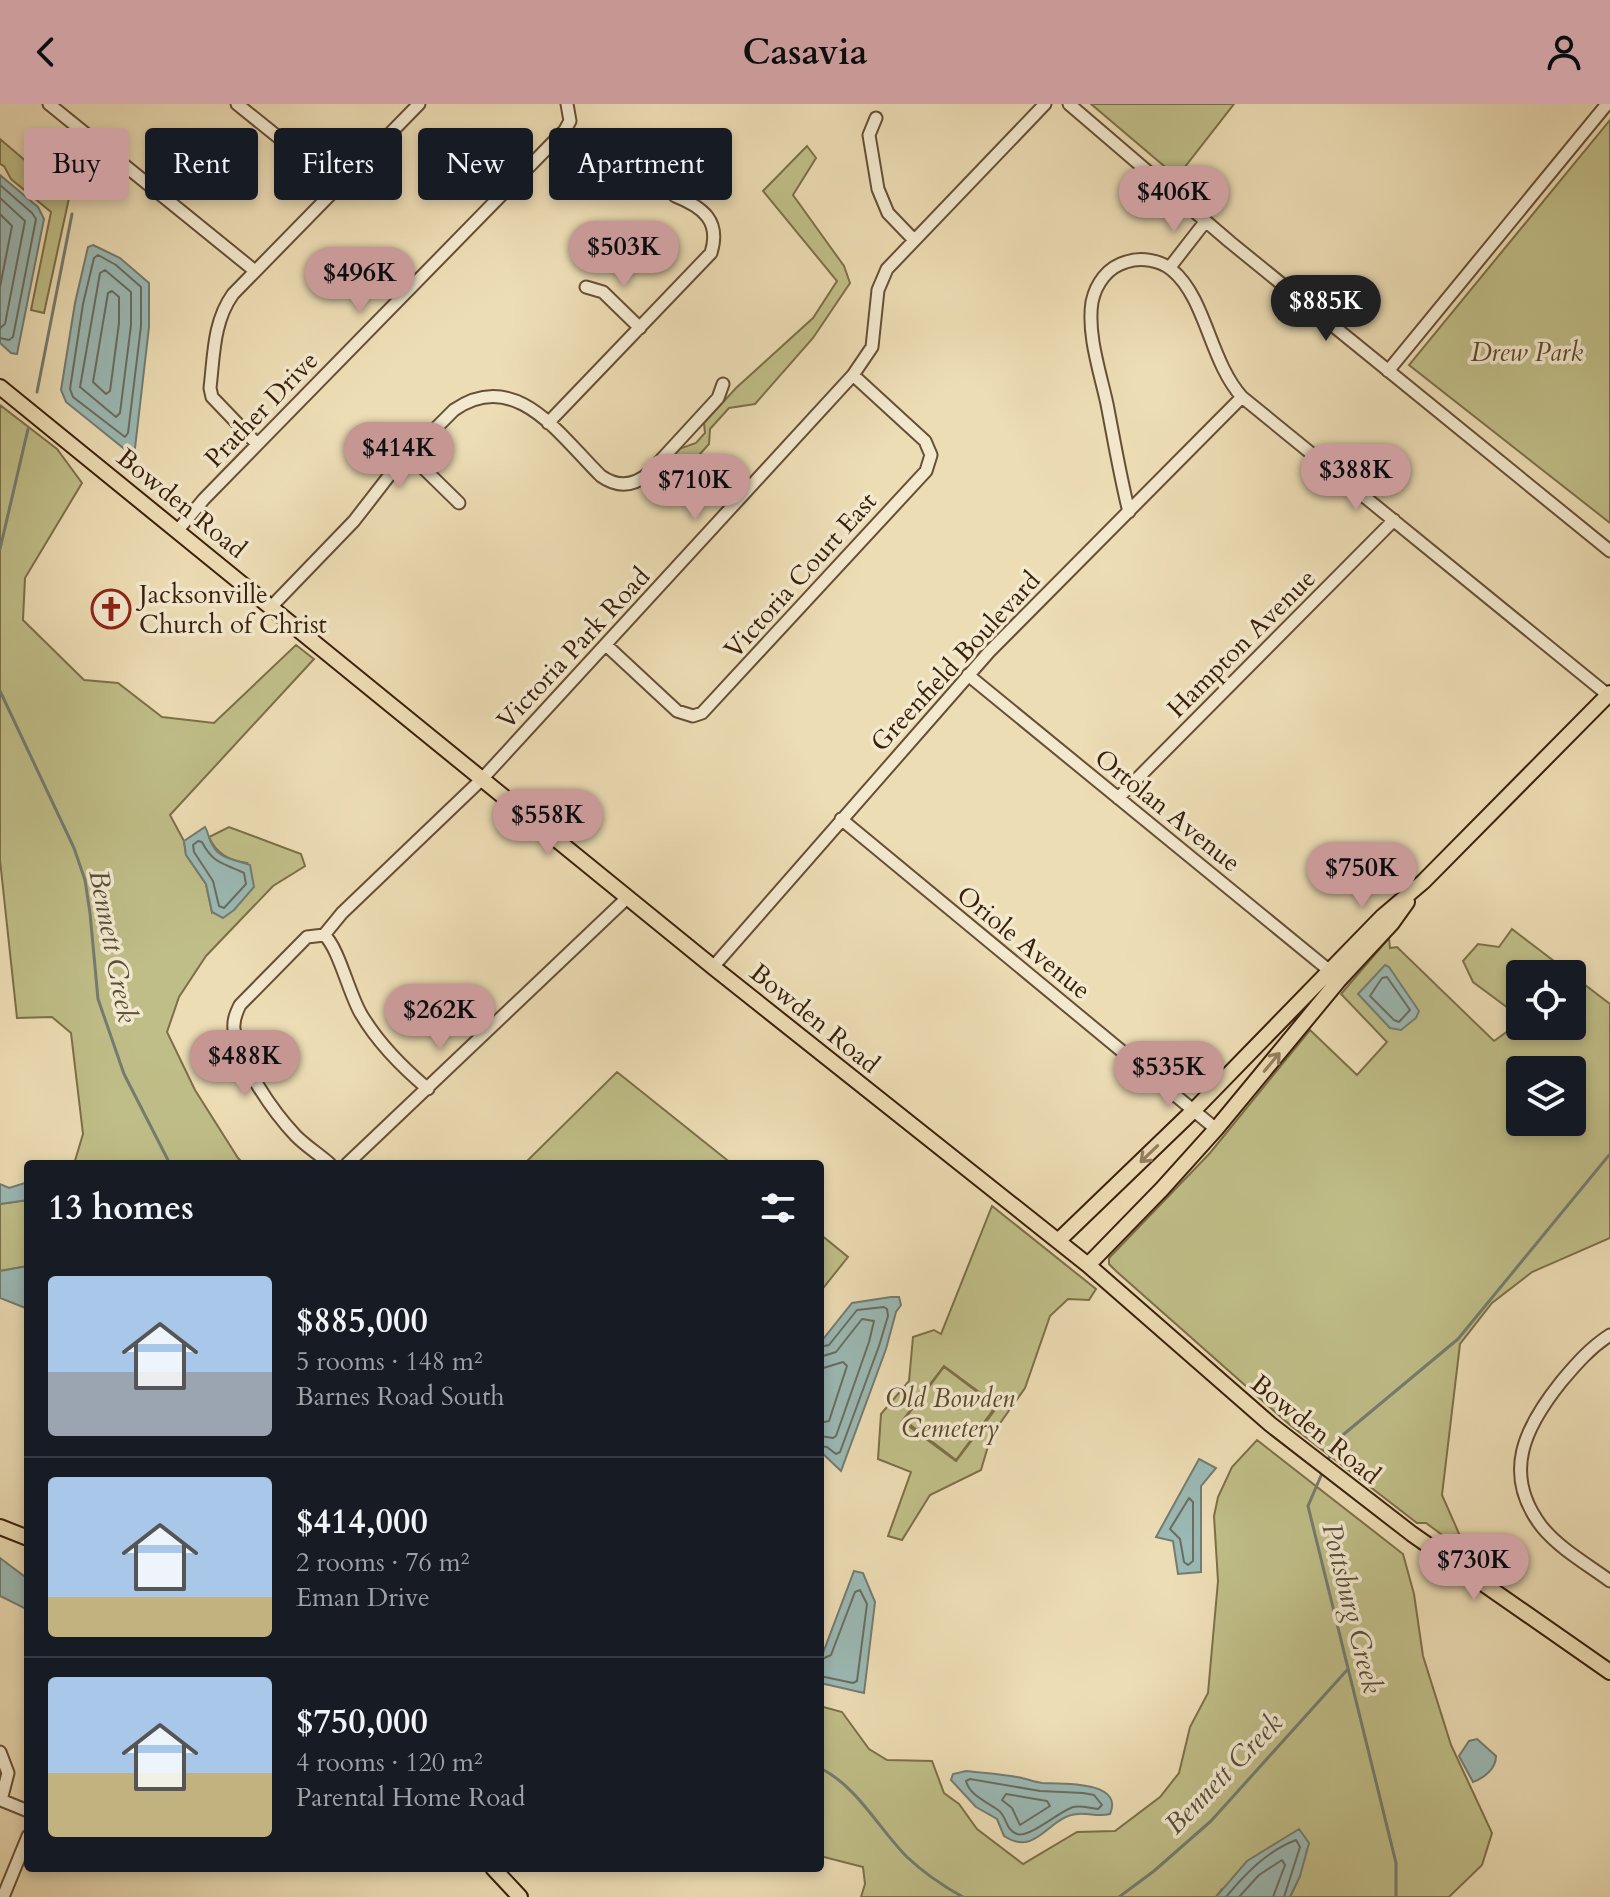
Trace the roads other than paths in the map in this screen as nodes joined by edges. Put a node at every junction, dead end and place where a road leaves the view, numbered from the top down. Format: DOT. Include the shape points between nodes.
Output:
graph roads {
  1 [pos="49,104"];
  2 [pos="419,104"];
  3 [pos="1045,104"];
  4 [pos="1069,104"];
  5 [pos="1607,104"];
  6 [pos="243,106"];
  7 [pos="568,108"];
  8 [pos="876,118"];
  9 [pos="396,128"];
  10 [pos="274,132"];
  11 [pos="325,200"];
  12 [pos="685,200"];
  13 [pos="1205,222"];
  14 [pos="913,239"];
  15 [pos="1170,267"];
  16 [pos="255,271"];
  17 [pos="586,287"];
  18 [pos="640,328"];
  19 [pos="1388,371"];
  20 [pos="853,375"];
  21 [pos="723,384"];
  22 [pos="0,387"];
  23 [pos="1242,397"];
  24 [pos="548,423"];
  25 [pos="257,444"];
  26 [pos="410,455"];
  27 [pos="459,503"];
  28 [pos="1129,512"];
  29 [pos="1394,520"];
  30 [pos="178,530"];
  31 [pos="1610,551"];
  32 [pos="271,607"];
  33 [pos="606,645"];
  34 [pos="968,675"];
  35 [pos="1609,694"];
  36 [pos="482,779"];
  37 [pos="1118,798"];
  38 [pos="841,819"];
  39 [pos="627,898"];
  40 [pos="324,935"];
  41 [pos="713,967"];
  42 [pos="1335,975"];
  43 [pos="1302,1000"];
  44 [pos="1314,1011"];
  45 [pos="428,1089"];
  46 [pos="1194,1110"];
  47 [pos="1216,1129"];
  48 [pos="325,1160"];
  49 [pos="351,1160"];
  50 [pos="1058,1241"];
  51 [pos="1088,1265"];
  52 [pos="1610,1335"];
  53 [pos="0,1527"];
  54 [pos="24,1536"];
  55 [pos="1610,1581"];
  56 [pos="1610,1672"];
  57 [pos="0,1752"];
  58 [pos="24,1809"];
  59 [pos="24,1846"];
  60 [pos="497,1872"];
  61 [pos="3,1897"];
  62 [pos="520,1897"];
  1 -- 16 [label="street"];
  2 -- 9 [label="street"];
  3 -- 14 [label="street, Victoria Park Road"];
  4 -- 13 [label="street"];
  5 -- 19 [label="street"];
  6 -- 10 [label="street"];
  7 -- 25 [label="street, Prather Drive" via="565,130"];
  8 -- 14 [label="street" via="869,135 878,189 888,213"];
  11 -- 16 [label="street"];
  12 -- 18 [label="street" via="704,213 715,233 714,243 705,262"];
  13 -- 15 [label="street"];
  13 -- 19 [label="street"];
  14 -- 20 [label="street, Victoria Park Road" via="882,278 875,336"];
  15 -- 23 [label="street" via="1195,302 1227,379"];
  15 -- 28 [label="street" via="1143,260 1121,263 1100,281 1092,304 1094,344"];
  16 -- 25 [label="street" via="221,314 210,388 216,404"];
  17 -- 18 [label="street" via="603,292"];
  18 -- 24 [label="street"];
  19 -- 31 [label="street"];
  20 -- 33 [label="street, Victoria Park Road"];
  20 -- 33 [label="street, Victoria Court East" via="925,441 930,462 926,471 708,708 693,716 677,711"];
  21 -- 24 [label="street" via="718,398 685,435 643,478 627,484 601,476"];
  22 -- 30 [label="main road, Bowden Road"];
  23 -- 28 [label="street, Greenfield Boulevard"];
  23 -- 29 [label="street"];
  24 -- 26 [label="street" via="515,399 484,395 454,410"];
  25 -- 30 [label="street, Prather Drive"];
  26 -- 27 [label="street"];
  26 -- 32 [label="street"];
  28 -- 34 [label="street, Greenfield Boulevard"];
  29 -- 35 [label="street"];
  29 -- 37 [label="street, Hampton Avenue"];
  30 -- 32 [label="main road, Bowden Road"];
  32 -- 36 [label="main road, Bowden Road"];
  33 -- 36 [label="street, Victoria Park Road"];
  34 -- 37 [label="street, Ortolan Avenue"];
  34 -- 38 [label="street, Greenfield Boulevard"];
  35 -- 42 [label="main road" via="1383,916"];
  36 -- 39 [label="main road, Bowden Road"];
  36 -- 40 [label="street, Victoria Park Road"];
  37 -- 42 [label="street, Ortolan Avenue"];
  38 -- 41 [label="street, Greenfield Boulevard"];
  38 -- 46 [label="street, Oriole Avenue"];
  39 -- 41 [label="main road, Bowden Road"];
  39 -- 45 [label="street"];
  40 -- 45 [label="street" via="335,948 366,1022"];
  40 -- 48 [label="street, Victoria Park Road" via="307,937 240,1005 234,1029 254,1079 293,1134"];
  41 -- 50 [label="main road, Bowden Road"];
  42 -- 43 [label="main road"];
  42 -- 44 [label="main road"];
  43 -- 44 [label="street"];
  43 -- 46 [label="main road"];
  47 -- 44 [label="main road, one-way"];
  45 -- 49 [label="street"];
  46 -- 47 [label="street, Oriole Avenue"];
  46 -- 50 [label="main road, one-way"];
  47 -- 51 [label="main road"];
  50 -- 51 [label="main road, Bowden Road"];
  51 -- 56 [label="main road, Bowden Road" via="1363,1498"];
  52 -- 55 [label="street" via="1539,1409 1521,1465 1526,1499 1541,1525"];
  53 -- 54 [label="main road"];
  57 -- 58 [label="street" via="8,1773 1,1800"];
  59 -- 61 [label="street"];
  60 -- 62 [label="main road"];
}
